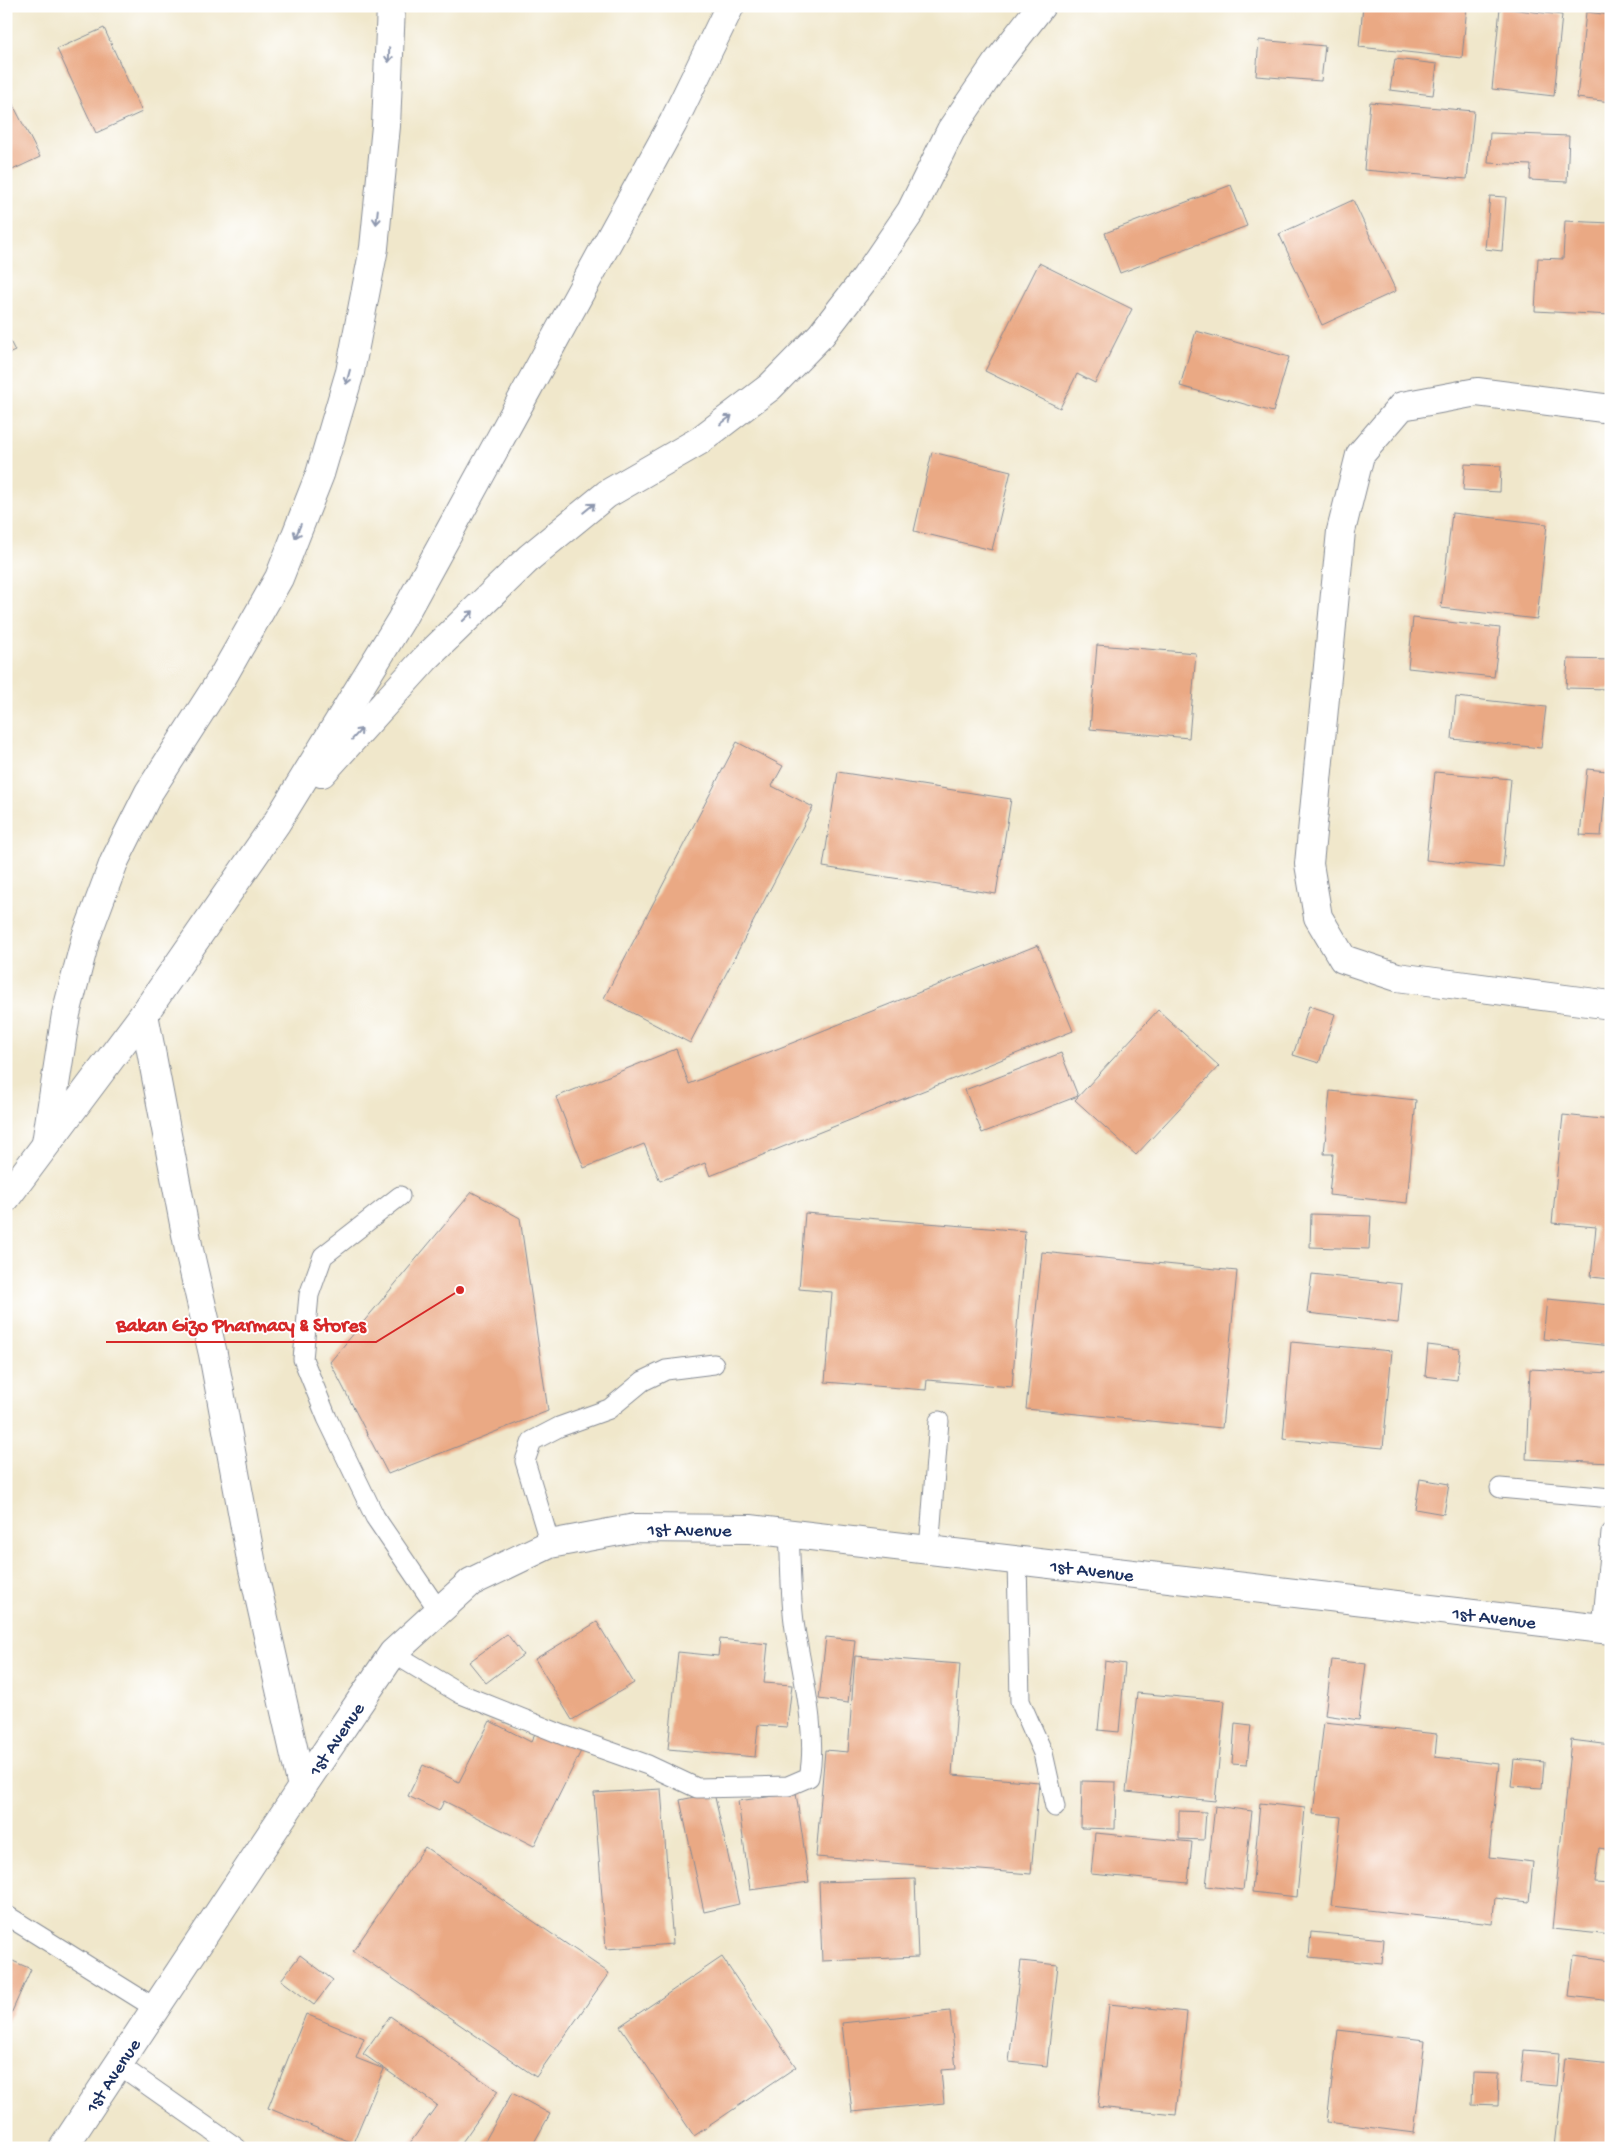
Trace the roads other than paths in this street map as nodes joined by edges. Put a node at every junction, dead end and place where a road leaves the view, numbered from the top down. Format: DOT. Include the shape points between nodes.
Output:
graph roads {
  1 [pos="391,6"];
  2 [pos="730,6"];
  3 [pos="1041,6"];
  4 [pos="1611,409"];
  5 [pos="277,822"];
  6 [pos="1611,1005"];
  7 [pos="144,1014"];
  8 [pos="45,1147"];
  9 [pos="400,1196"];
  10 [pos="6,1198"];
  11 [pos="714,1364"];
  12 [pos="939,1421"];
  13 [pos="1500,1488"];
  14 [pos="1611,1498"];
  15 [pos="790,1533"];
  16 [pos="1611,1533"];
  17 [pos="550,1544"];
  18 [pos="930,1550"];
  19 [pos="1017,1560"];
  20 [pos="438,1611"];
  21 [pos="1606,1629"];
  22 [pos="393,1654"];
  23 [pos="302,1786"];
  24 [pos="1054,1807"];
  25 [pos="6,1915"];
  26 [pos="155,2008"];
  27 [pos="119,2065"];
  28 [pos="63,2148"];
  29 [pos="237,2148"];
  1 -- 8 [label="main road, one-way" via="386,126 374,248 350,372 320,474 279,578 222,678 149,792 114,862 86,937 66,1014"];
  2 -- 5 [label="main road" via="674,123 401,620"];
  5 -- 3 [label="main road, one-way" via="425,659 530,557 607,494 699,441 762,393 821,335 872,269 911,211 952,130 996,64"];
  4 -- 6 [label="main road" via="1477,392 1402,406 1360,455 1341,531 1309,864 1318,917 1343,958 1397,977"];
  5 -- 7 [label="main road"];
  7 -- 8 [label="main road"];
  7 -- 23 [label="main road" via="252,1565"];
  8 -- 10 [label="main road"];
  9 -- 20 [label="lane" via="323,1256 309,1296 303,1359 327,1418 375,1517"];
  11 -- 17 [label="lane" via="666,1370 643,1380 609,1409 559,1427 532,1441 525,1461"];
  12 -- 18 [label="lane"];
  13 -- 14 [label="lane"];
  15 -- 17 [label="main road, 1st Avenue" via="750,1529 635,1528"];
  15 -- 18 [label="main road, 1st Avenue"];
  15 -- 22 [label="lane" via="794,1627 804,1675 813,1759 809,1777 788,1786 697,1788 648,1765 461,1694"];
  16 -- 21 [label="lane"];
  17 -- 20 [label="main road, 1st Avenue" via="470,1582"];
  18 -- 19 [label="main road, 1st Avenue"];
  19 -- 21 [label="main road, 1st Avenue"];
  19 -- 24 [label="lane" via="1020,1701 1043,1753"];
  20 -- 22 [label="main road, 1st Avenue"];
  22 -- 23 [label="main road, 1st Avenue"];
  23 -- 26 [label="main road, 1st Avenue"];
  25 -- 26 [label="lane"];
  26 -- 27 [label="main road, 1st Avenue"];
  27 -- 28 [label="main road, 1st Avenue"];
  27 -- 29 [label="lane"];
}
